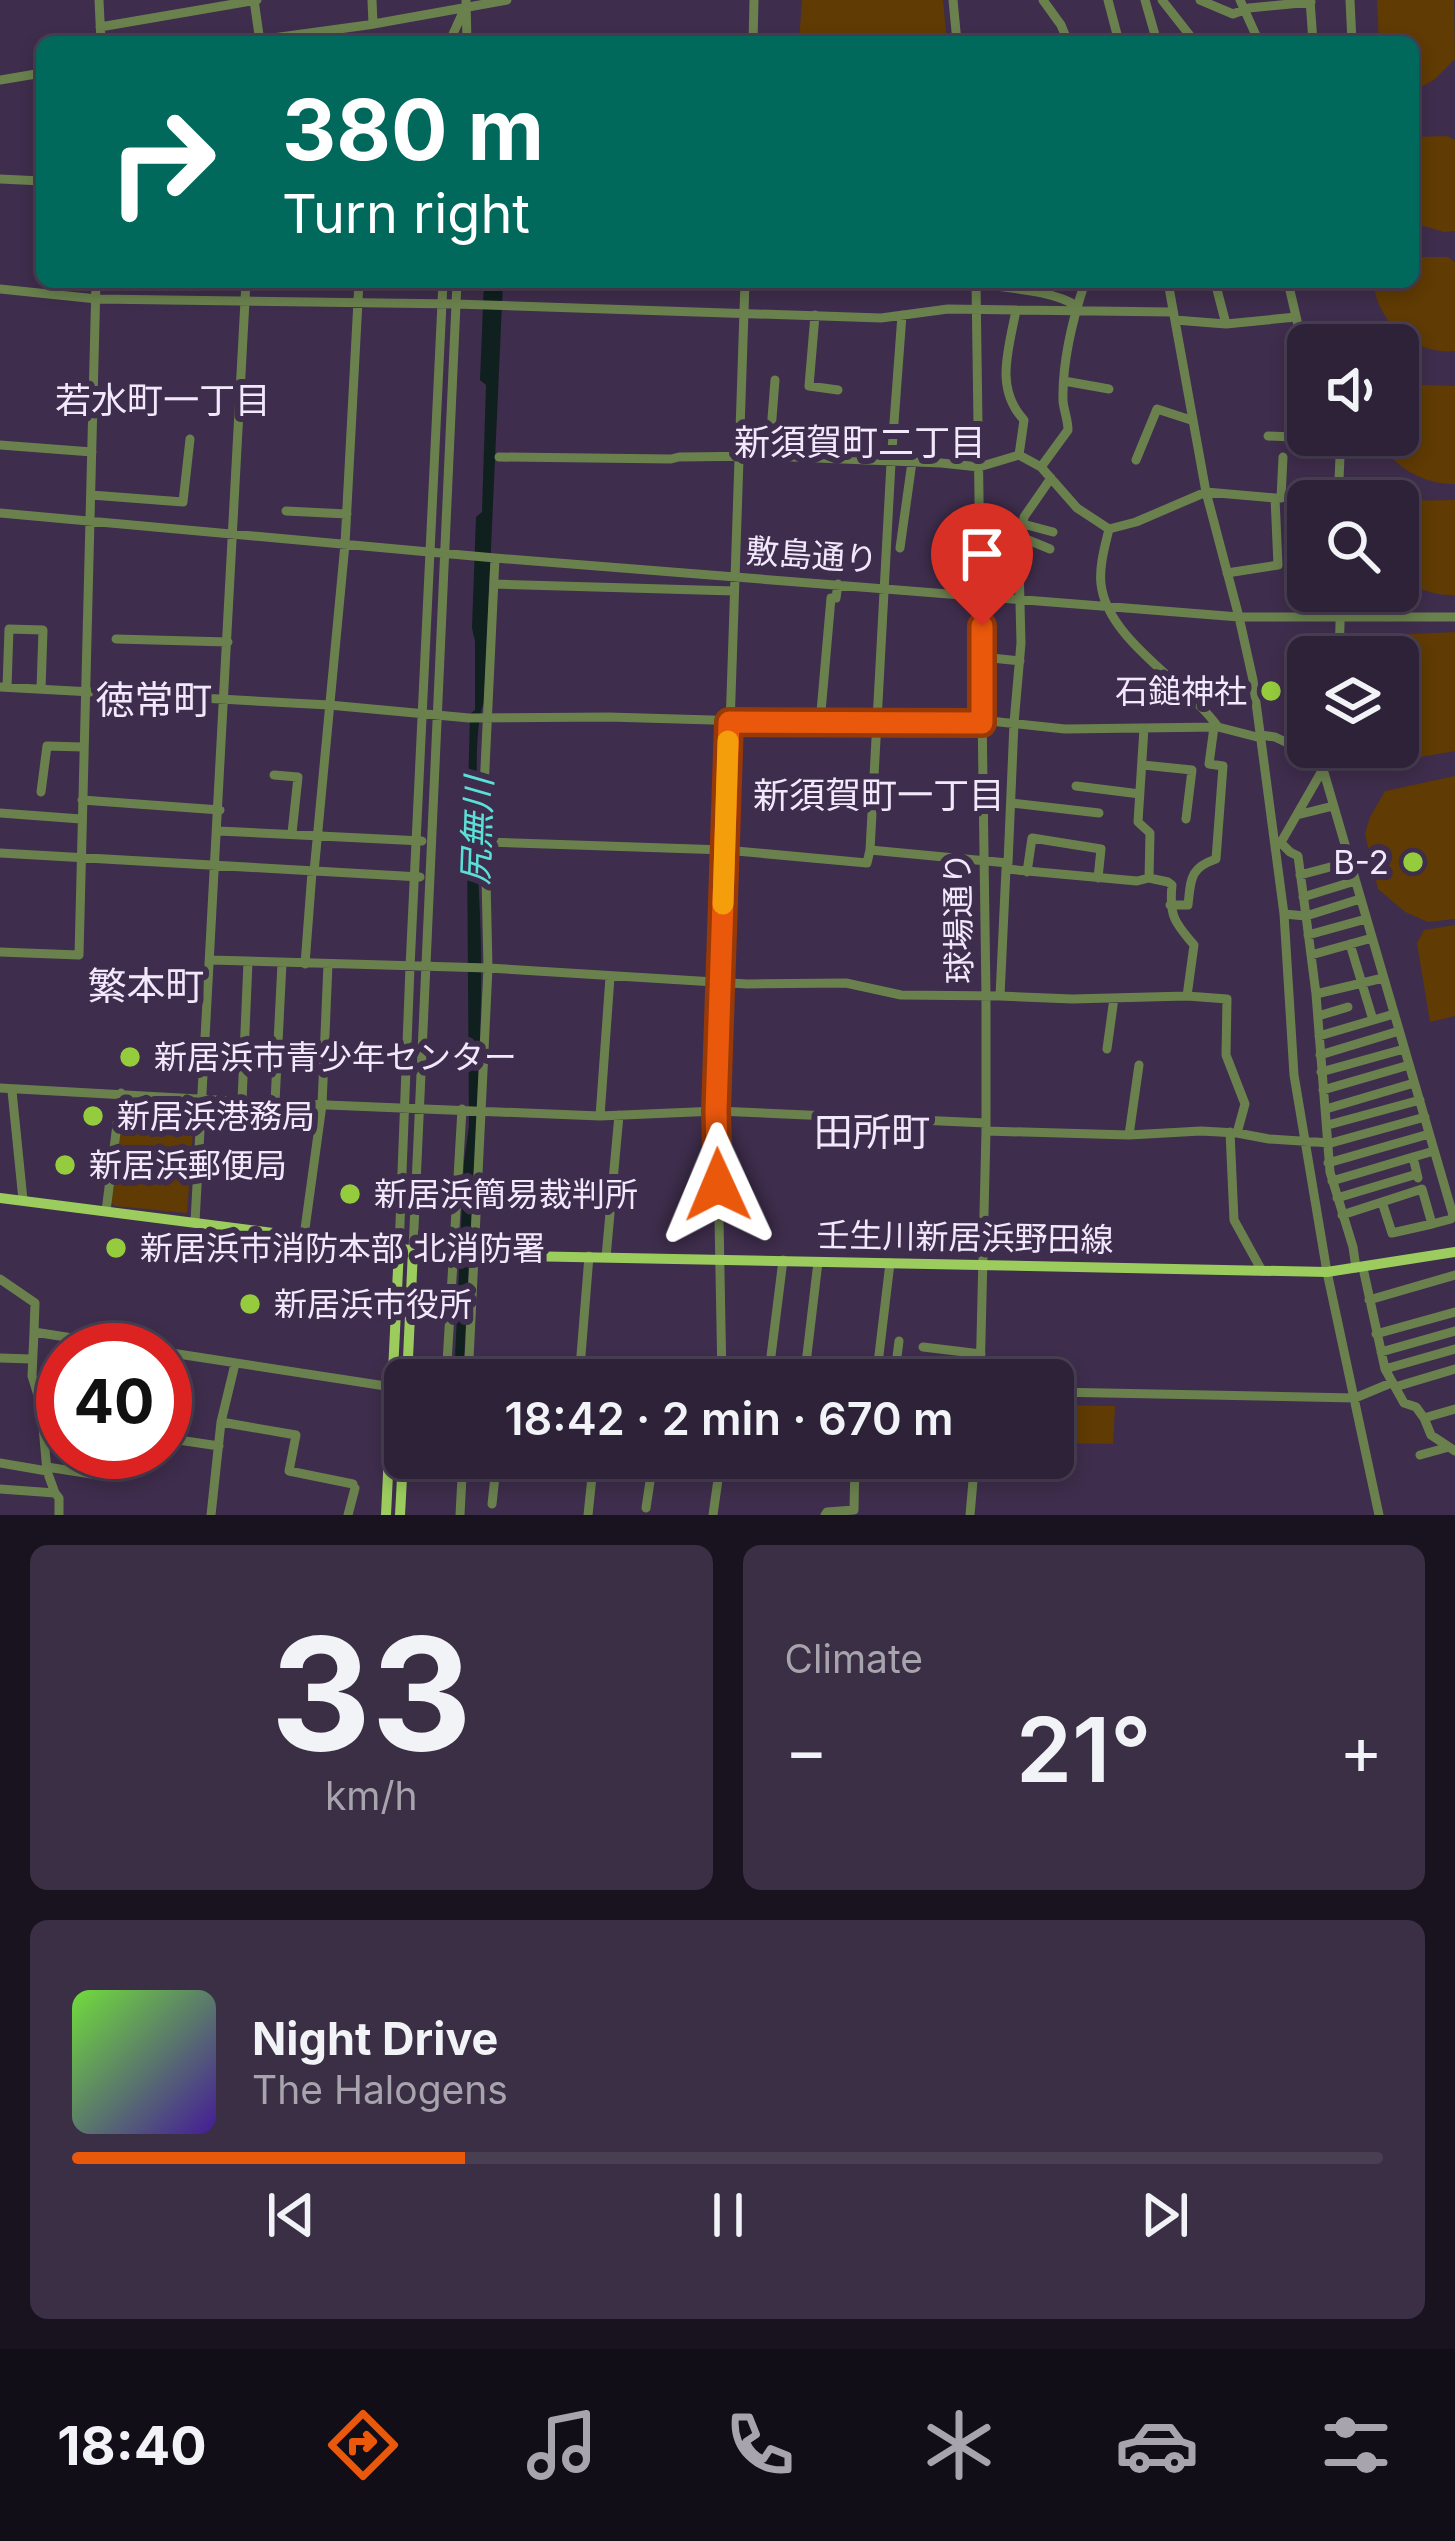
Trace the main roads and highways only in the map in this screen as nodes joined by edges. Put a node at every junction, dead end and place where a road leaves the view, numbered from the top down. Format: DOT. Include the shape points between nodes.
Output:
graph roads {
  1 [pos="0,1198"];
  2 [pos="399,1249"];
  3 [pos="413,1250"];
  4 [pos="1455,1252"];
  5 [pos="401,1359"];
  6 [pos="403,1359"];
  7 [pos="390,1479"];
  8 [pos="402,1479"];
  9 [pos="386,1515"];
  10 [pos="400,1515"];
  1 -- 2 [label="main road"];
  2 -- 3 [label="main road"];
  2 -- 5 [label="main road"];
  3 -- 4 [label="main road, 壬生川新居浜野田線" via="1327,1272"];
  3 -- 6 [label="main road"];
  7 -- 9 [label="main road"];
  8 -- 10 [label="main road"];
}
